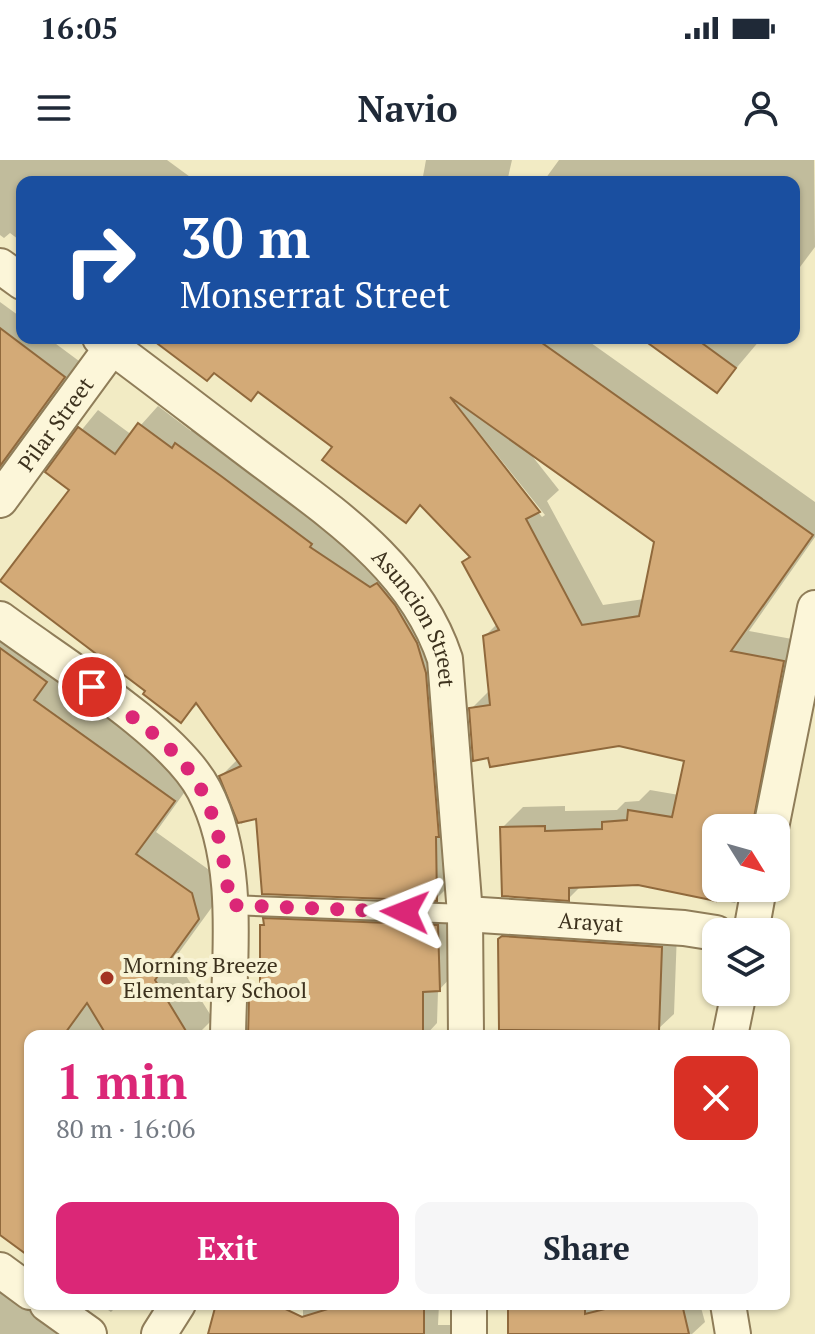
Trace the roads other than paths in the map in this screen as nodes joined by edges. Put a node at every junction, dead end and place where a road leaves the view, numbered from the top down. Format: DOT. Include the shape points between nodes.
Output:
graph roads {
  1 [pos="105,344"];
  2 [pos="109,344"];
  3 [pos="0,500"];
  4 [pos="815,608"];
  5 [pos="0,619"];
  6 [pos="774,814"];
  7 [pos="230,905"];
  8 [pos="465,914"];
  9 [pos="702,932"];
  10 [pos="736,1006"];
  11 [pos="228,1030"];
  12 [pos="466,1030"];
  13 [pos="731,1030"];
  14 [pos="0,1270"];
  15 [pos="24,1288"];
  16 [pos="55,1310"];
  17 [pos="174,1310"];
  18 [pos="469,1310"];
  19 [pos="729,1310"];
  20 [pos="89,1334"];
  21 [pos="159,1334"];
  22 [pos="469,1334"];
  23 [pos="733,1334"];
  1 -- 3 [label="street, Pilar Street"];
  2 -- 8 [label="street, Asuncion Street" via="342,522 386,560 412,592 445,659"];
  4 -- 6 [label="street"];
  5 -- 7 [label="street" via="161,737 185,763 204,790 221,840"];
  7 -- 8 [label="lane"];
  7 -- 11 [label="street"];
  8 -- 9 [label="street, Arayat"];
  8 -- 12 [label="street, Asuncion Street"];
  10 -- 13 [label="street"];
  14 -- 15 [label="street"];
  16 -- 20 [label="street"];
  17 -- 21 [label="street"];
  18 -- 22 [label="street"];
  19 -- 23 [label="street"];
}
